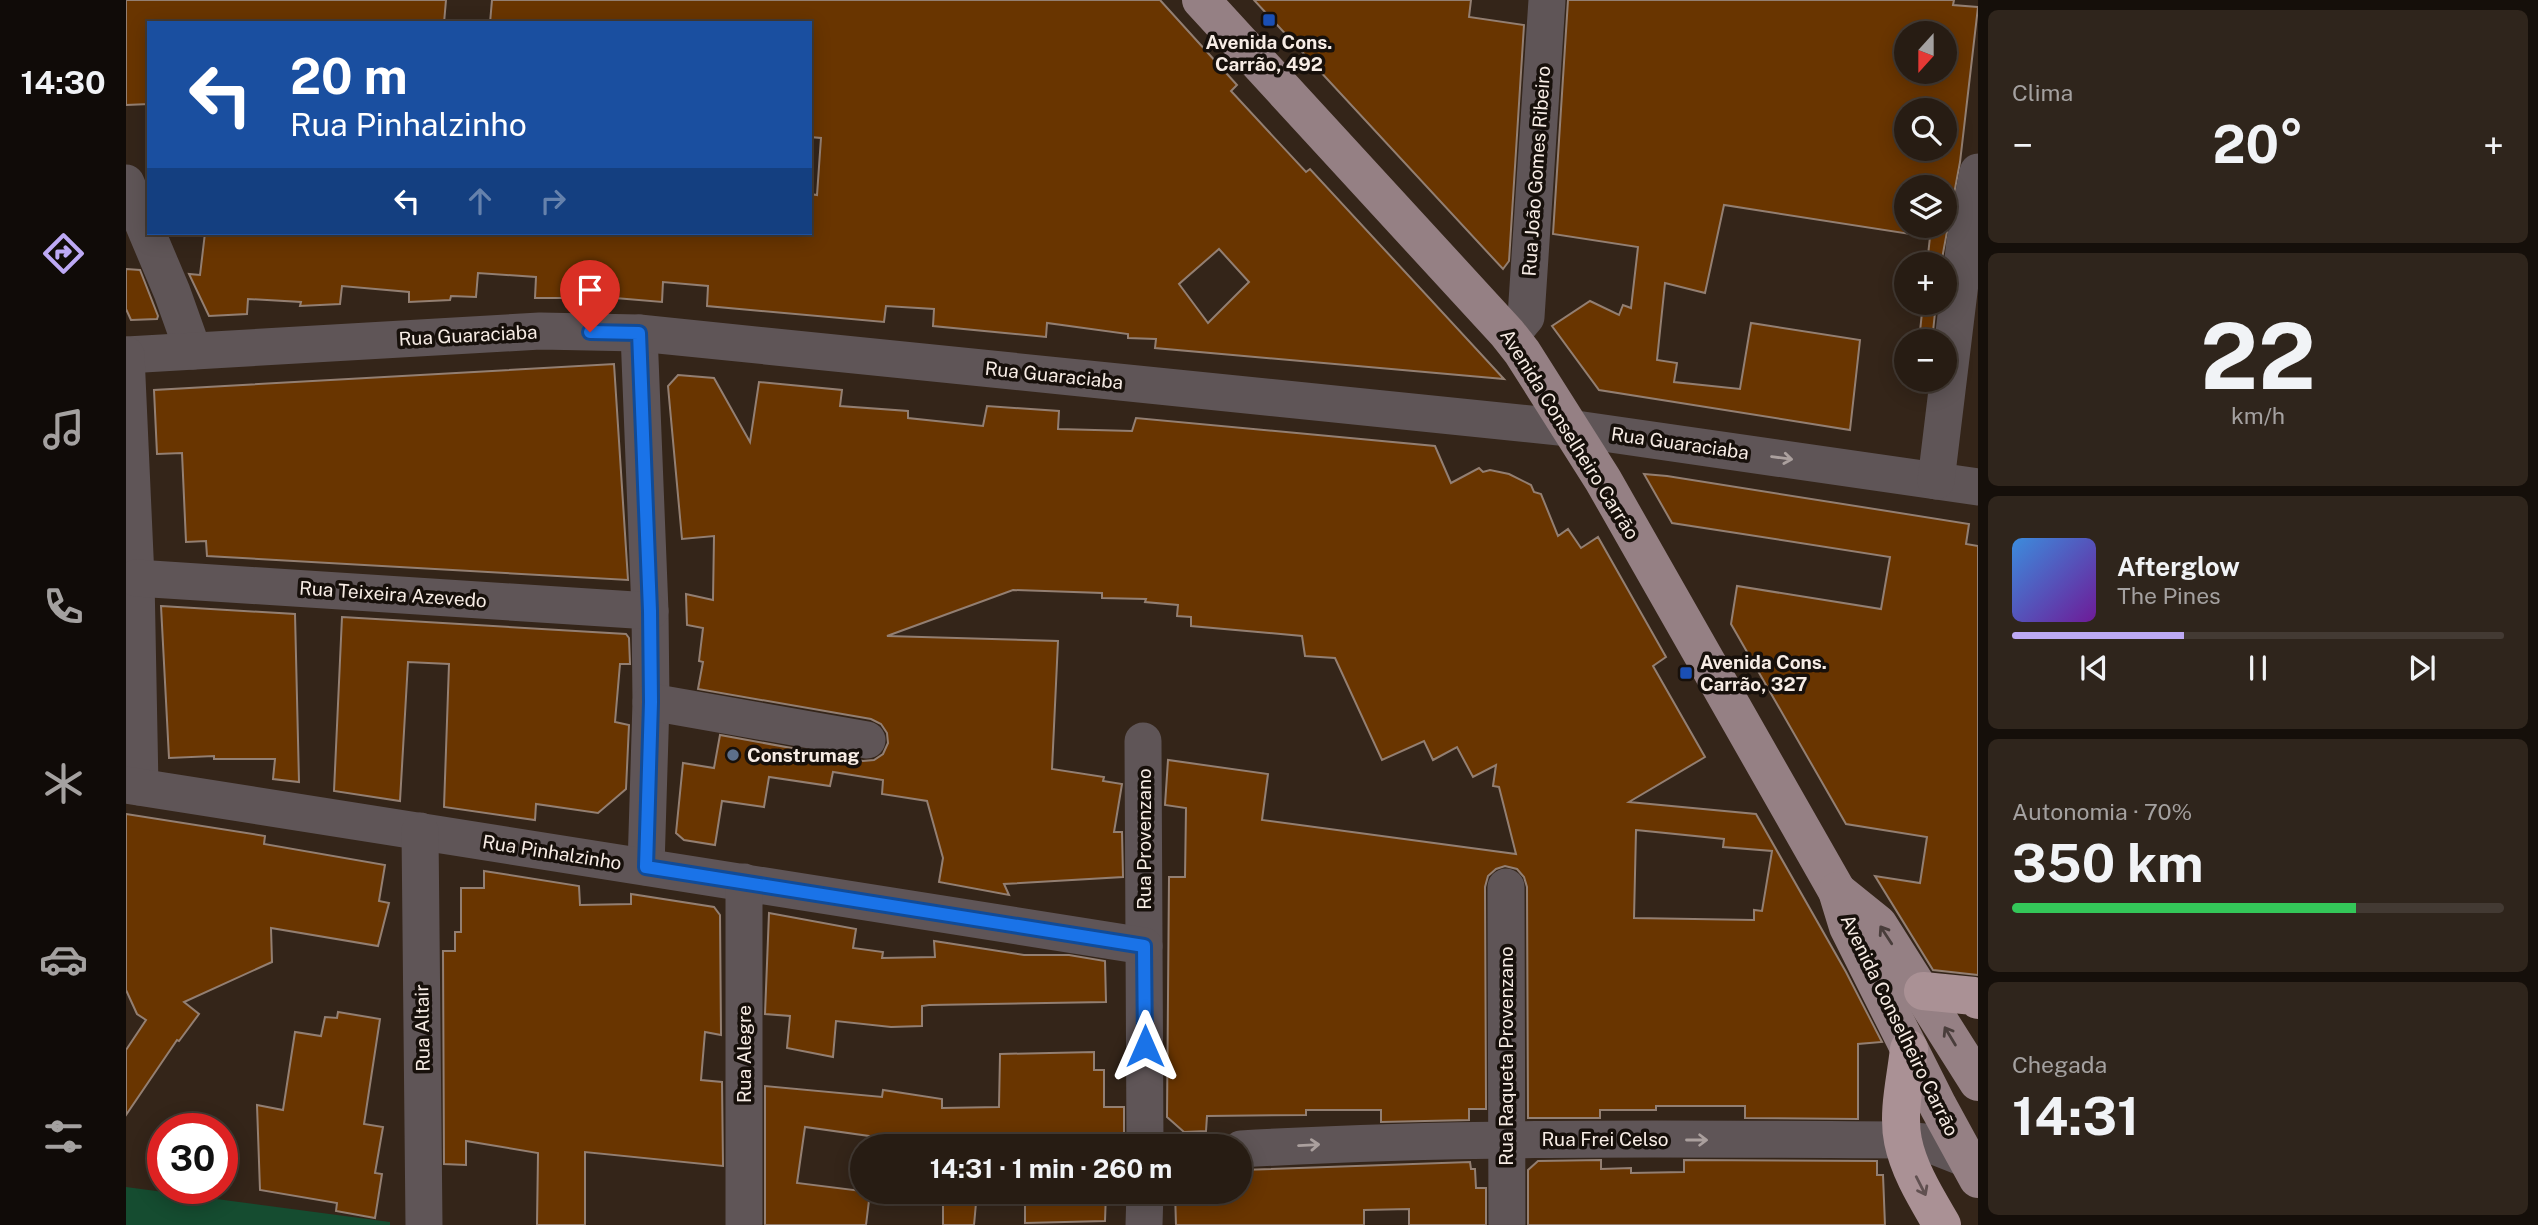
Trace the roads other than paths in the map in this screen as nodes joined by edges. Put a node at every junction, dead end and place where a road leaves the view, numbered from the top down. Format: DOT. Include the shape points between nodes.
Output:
graph roads {
  1 [pos="1201,0"];
  2 [pos="1547,0"];
  3 [pos="1978,172"];
  4 [pos="126,183"];
  5 [pos="147,233"];
  6 [pos="148,235"];
  7 [pos="639,333"];
  8 [pos="1510,336"];
  9 [pos="193,351"];
  10 [pos="126,355"];
  11 [pos="1569,428"];
  12 [pos="1936,481"];
  13 [pos="1978,487"];
  14 [pos="136,578"];
  15 [pos="650,611"];
  16 [pos="651,702"];
  17 [pos="867,740"];
  18 [pos="1143,741"];
  19 [pos="133,786"];
  20 [pos="419,831"];
  21 [pos="646,867"];
  22 [pos="744,882"];
  23 [pos="1506,887"];
  24 [pos="1837,891"];
  25 [pos="1144,946"];
  26 [pos="1923,991"];
  27 [pos="1977,998"];
  28 [pos="1909,1049"];
  29 [pos="1978,1082"];
  30 [pos="1145,1134"];
  31 [pos="1506,1139"];
  32 [pos="1903,1140"];
  33 [pos="1252,1148"];
  34 [pos="1972,1169"];
  35 [pos="1145,1204"];
  36 [pos="424,1225"];
  37 [pos="744,1225"];
  38 [pos="1144,1225"];
  39 [pos="1507,1225"];
  40 [pos="1942,1225"];
  1 -- 8 [label="main road, Avenida Conselheiro Carrão"];
  2 -- 8 [label="street, Rua João Gomes Ribeiro" via="1526,317"];
  3 -- 12 [label="street"];
  4 -- 5 [label="street"];
  6 -- 9 [label="street"];
  7 -- 9 [label="street, Rua Guaraciaba" via="540,331"];
  7 -- 11 [label="street, Rua Guaraciaba"];
  7 -- 15 [label="street"];
  8 -- 11 [label="main road, Avenida Conselheiro Carrão"];
  9 -- 10 [label="street, Rua Guaraciaba"];
  10 -- 14 [label="street"];
  11 -- 12 [label="street, Rua Guaraciaba, one-way"];
  11 -- 24 [label="main road, Avenida Conselheiro Carrão"];
  12 -- 13 [label="street, Rua Guaraciaba"];
  14 -- 15 [label="street, Rua Teixeira Azevedo"];
  14 -- 19 [label="street"];
  15 -- 16 [label="street"];
  16 -- 17 [label="street"];
  16 -- 21 [label="street"];
  18 -- 25 [label="street, Rua Provenzano"];
  19 -- 20 [label="street, Rua Pinhalzinho"];
  20 -- 21 [label="street, Rua Pinhalzinho"];
  20 -- 36 [label="street, Rua Altair"];
  21 -- 22 [label="street, Rua Pinhalzinho"];
  22 -- 25 [label="street, Rua Pinhalzinho"];
  22 -- 37 [label="street, Rua Alegre"];
  23 -- 31 [label="street, Rua Raqueta Provenzano"];
  26 -- 24 [label="main road, Avenida Conselheiro Carrão, one-way" via="1878,924"];
  24 -- 28 [label="main road, Avenida Conselheiro Carrão" via="1848,927"];
  25 -- 30 [label="street, Rua Provenzano"];
  26 -- 27 [label="highway"];
  29 -- 26 [label="main road, Avenida Conselheiro Carrão, one-way"];
  28 -- 32 [label="highway"];
  28 -- 34 [label="main road, Avenida Conselheiro Carrão"];
  31 -- 32 [label="street, Rua Frei Celso, one-way"];
  33 -- 31 [label="street, Rua Frei Celso, one-way"];
  31 -- 39 [label="street, Rua Raqueta Provenzano"];
  32 -- 34 [label="street, Rua Frei Celso" via="1924,1142"];
  32 -- 40 [label="highway, one-way"];
  35 -- 38 [label="street"];
}
